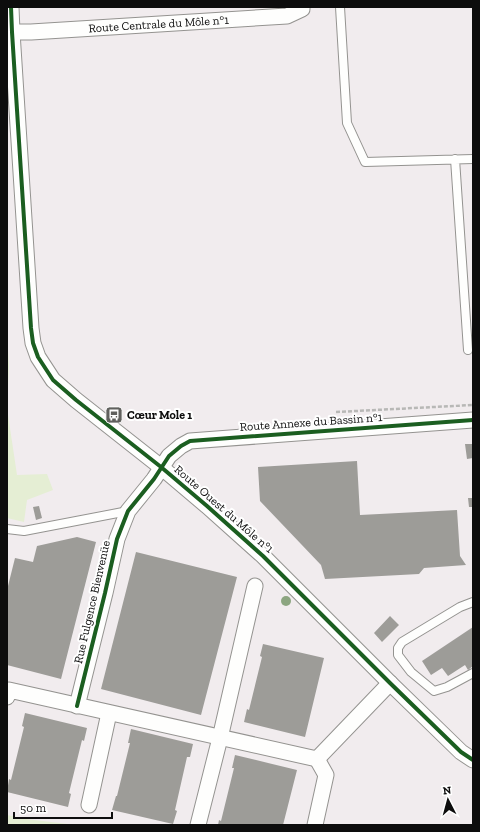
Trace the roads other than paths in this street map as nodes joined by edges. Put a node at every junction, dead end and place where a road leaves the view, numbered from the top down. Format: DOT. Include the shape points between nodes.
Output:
graph roads {
  1 [pos="11,7"];
  2 [pos="302,7"];
  3 [pos="340,7"];
  4 [pos="10,32"];
  5 [pos="455,159"];
  6 [pos="473,159"];
  7 [pos="468,350"];
  8 [pos="473,420"];
  9 [pos="161,467"];
  10 [pos="128,512"];
  11 [pos="7,529"];
  12 [pos="255,586"];
  13 [pos="473,602"];
  14 [pos="473,673"];
  15 [pos="390,683"];
  16 [pos="7,697"];
  17 [pos="77,706"];
  18 [pos="109,713"];
  19 [pos="220,738"];
  20 [pos="317,759"];
  21 [pos="473,760"];
  22 [pos="89,805"];
  23 [pos="198,825"];
  24 [pos="315,825"];
  1 -- 4 [label="street, Route Ouest du Môle n°1"];
  2 -- 4 [label="street, Route Centrale du Môle n°1" via="302,10 287,16"];
  3 -- 5 [label="lane" via="347,123 364,162"];
  4 -- 9 [label="street, Route Ouest du Môle n°1" via="33,343 38,357 53,380"];
  5 -- 6 [label="lane"];
  5 -- 7 [label="lane"];
  8 -- 9 [label="street, Route Annexe du Bassin n°1" via="190,441 181,446"];
  9 -- 10 [label="street, Rue Fulgence Bienvenüe"];
  9 -- 15 [label="street, Route Ouest du Môle n°1" via="263,556"];
  10 -- 11 [label="lane" via="24,531"];
  10 -- 17 [label="street, Rue Fulgence Bienvenüe" via="117,538"];
  12 -- 19 [label="street"];
  13 -- 14 [label="lane" via="460,607 402,642 398,648 398,655 411,672 434,691"];
  15 -- 20 [label="street"];
  15 -- 21 [label="street, Route Ouest du Môle n°1" via="461,752"];
  16 -- 17 [label="street" via="9,690"];
  17 -- 18 [label="street"];
  18 -- 19 [label="street"];
  18 -- 22 [label="street"];
  19 -- 20 [label="street"];
  19 -- 23 [label="street"];
  20 -- 24 [label="street" via="326,775"];
}
